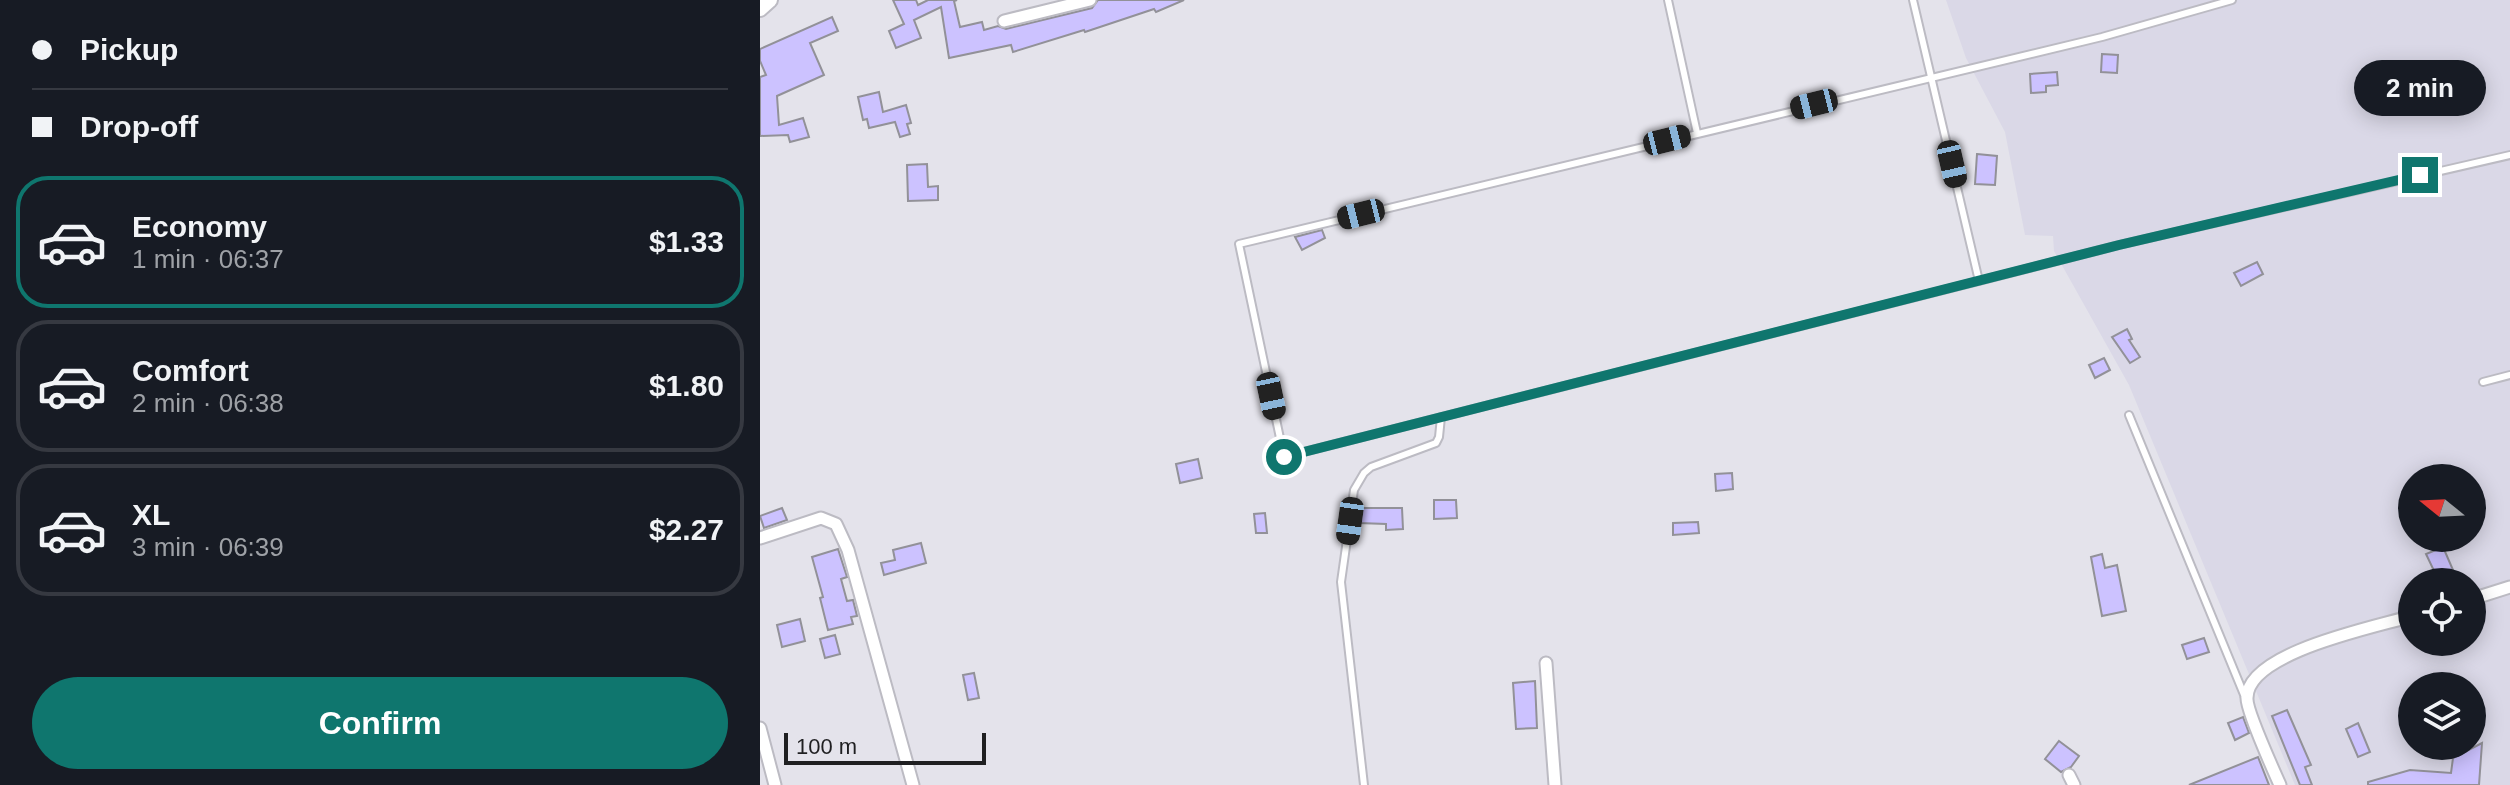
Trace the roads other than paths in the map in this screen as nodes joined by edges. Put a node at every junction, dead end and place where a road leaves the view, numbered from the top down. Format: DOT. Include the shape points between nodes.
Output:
graph roads {
  1 [pos="770,0"];
  2 [pos="1090,0"];
  3 [pos="1668,0"];
  4 [pos="1913,0"];
  5 [pos="2232,0"];
  6 [pos="760,9"];
  7 [pos="1004,21"];
  8 [pos="1932,76"];
  9 [pos="1697,133"];
  10 [pos="2510,155"];
  11 [pos="1979,281"];
  12 [pos="2510,375"];
  13 [pos="2483,382"];
  14 [pos="2129,415"];
  15 [pos="1441,417"];
  16 [pos="760,538"];
  17 [pos="2510,587"];
  18 [pos="2486,595"];
  19 [pos="2398,620"];
  20 [pos="1546,663"];
  21 [pos="2246,700"];
  22 [pos="760,728"];
  23 [pos="775,785"];
  24 [pos="913,785"];
  25 [pos="1364,785"];
  26 [pos="1555,785"];
  27 [pos="2280,785"];
  1 -- 6 [label="street"];
  2 -- 7 [label="street"];
  3 -- 9 [label="lane"];
  4 -- 8 [label="lane"];
  5 -- 8 [label="lane"];
  8 -- 9 [label="lane"];
  8 -- 11 [label="lane"];
  9 -- 15 [label="lane" via="1239,244 1284,457"];
  10 -- 11 [label="lane"];
  11 -- 15 [label="lane"];
  12 -- 13 [label="lane"];
  14 -- 21 [label="lane"];
  15 -- 25 [label="lane" via="1436,443 1371,467 1354,490 1341,582"];
  16 -- 24 [label="street" via="821,518 836,524 848,550"];
  17 -- 18 [label="street"];
  19 -- 21 [label="street" via="2271,663 2250,684"];
  20 -- 26 [label="street"];
  21 -- 27 [label="street"];
  22 -- 23 [label="street"];
}
